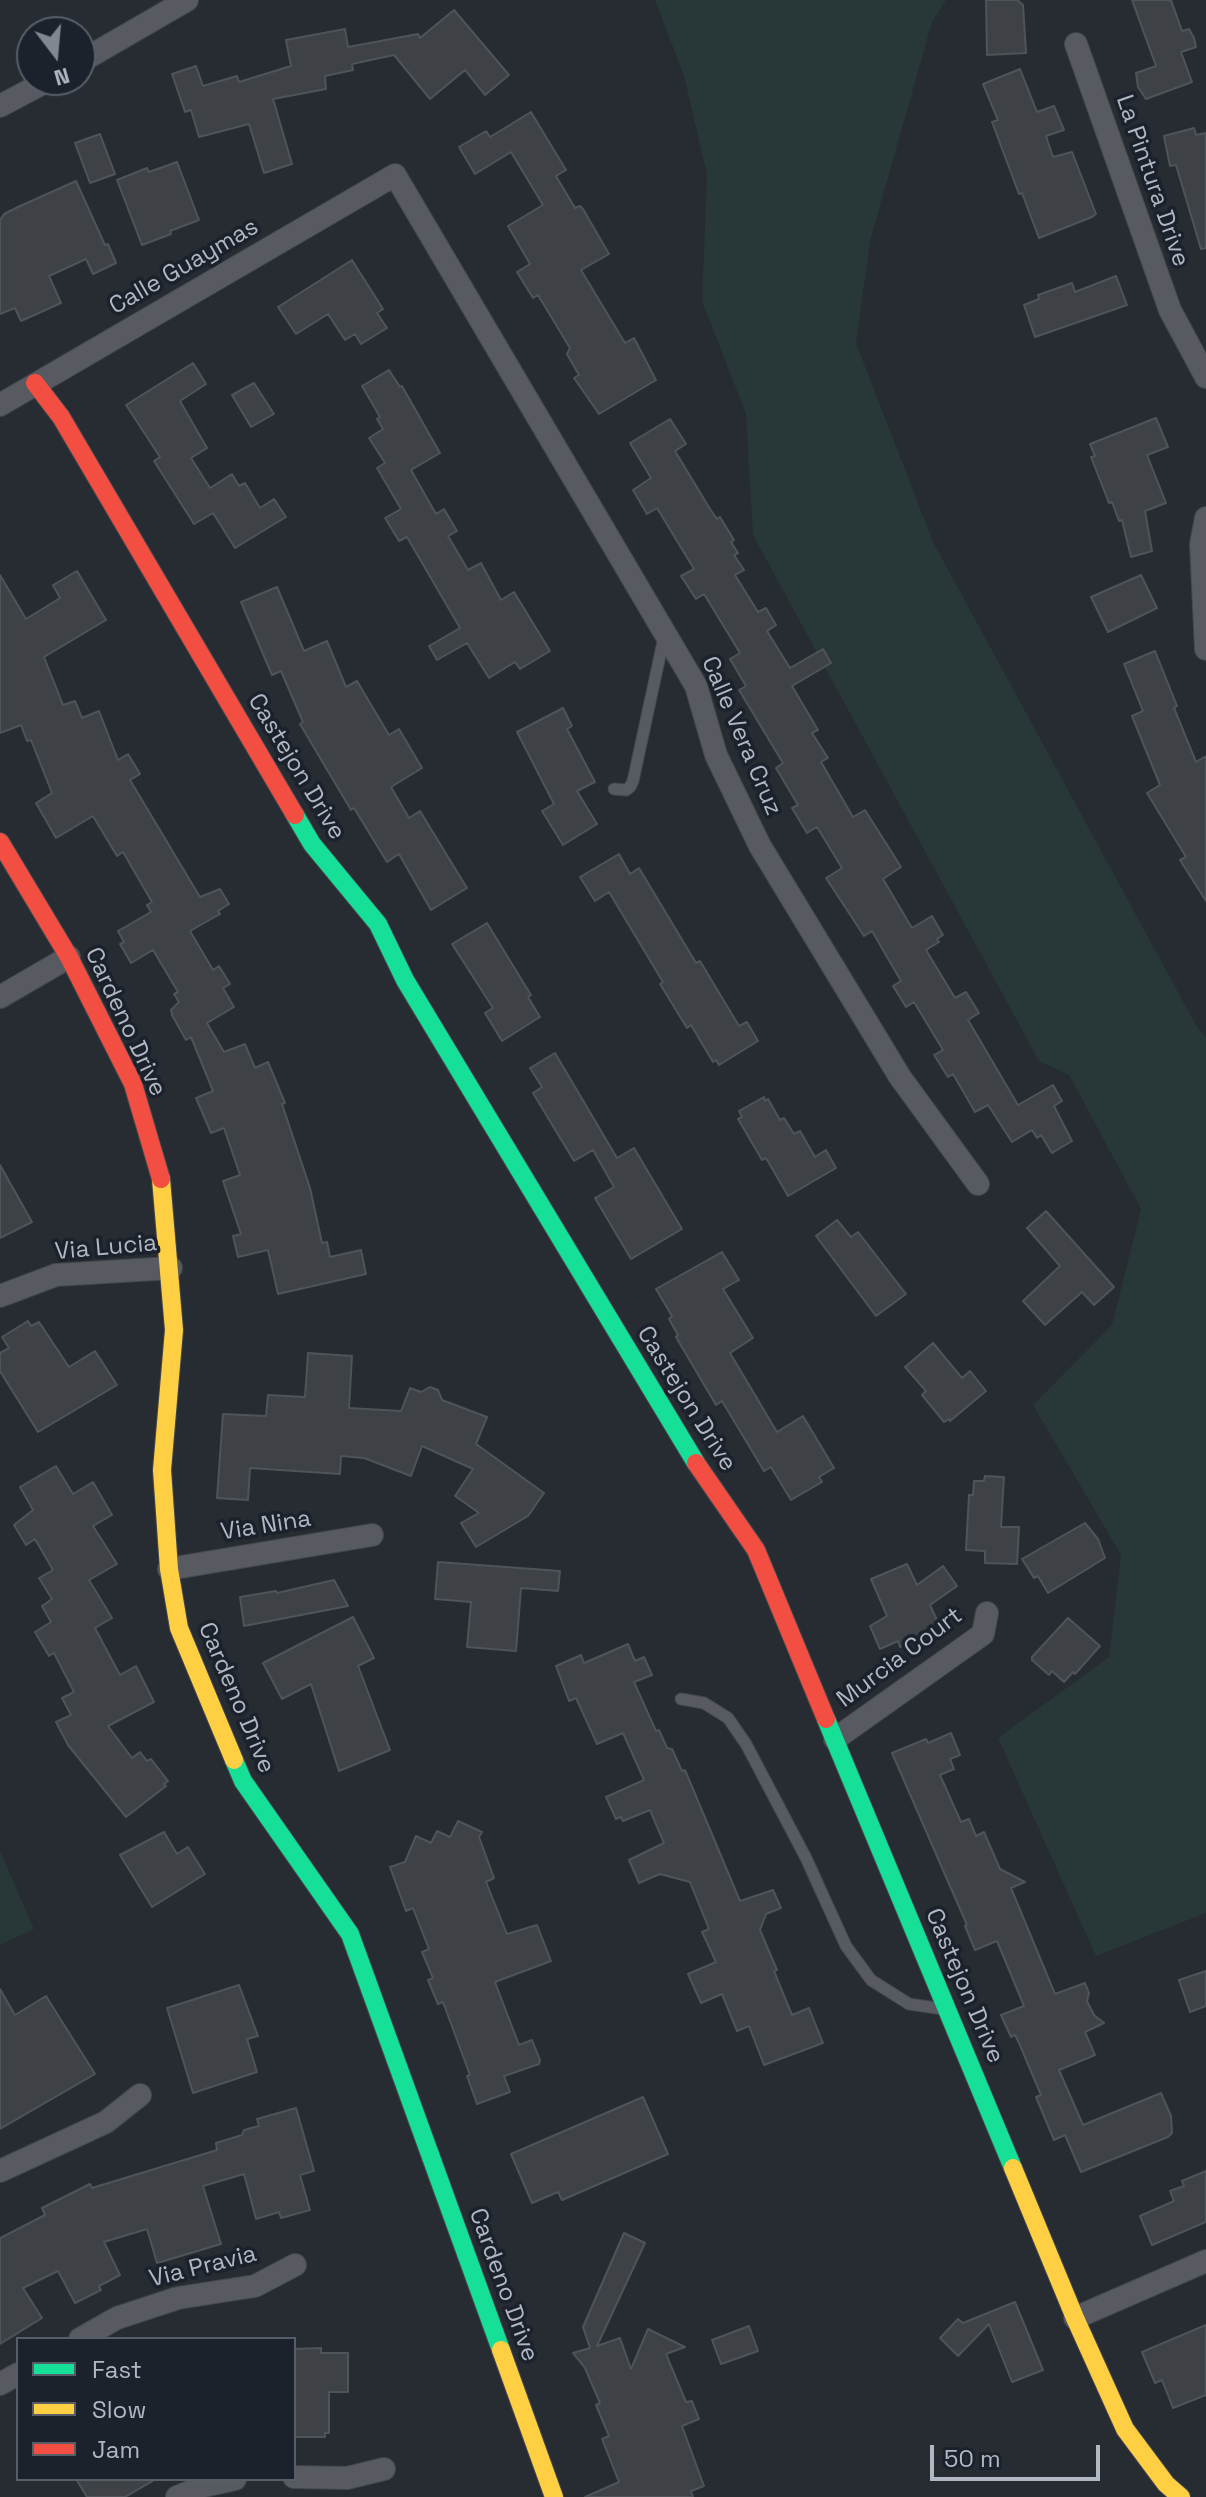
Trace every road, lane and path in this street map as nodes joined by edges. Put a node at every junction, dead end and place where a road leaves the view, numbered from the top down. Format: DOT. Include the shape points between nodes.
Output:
graph roads {
  1 [pos="187,0"];
  2 [pos="1076,44"];
  3 [pos="96,53"];
  4 [pos="19,96"];
  5 [pos="0,106"];
  6 [pos="395,175"];
  7 [pos="1206,377"];
  8 [pos="35,383"];
  9 [pos="0,405"];
  10 [pos="1206,518"];
  11 [pos="665,633"];
  12 [pos="1206,649"];
  13 [pos="614,789"];
  14 [pos="0,842"];
  15 [pos="69,957"];
  16 [pos="0,997"];
  17 [pos="978,1184"];
  18 [pos="171,1268"];
  19 [pos="0,1296"];
  20 [pos="372,1535"];
  21 [pos="169,1569"];
  22 [pos="987,1613"];
  23 [pos="681,1699"];
  24 [pos="835,1739"];
  25 [pos="947,2009"];
  26 [pos="140,2095"];
  27 [pos="0,2171"];
  28 [pos="1206,2261"];
  29 [pos="295,2265"];
  30 [pos="1075,2318"];
  31 [pos="84,2337"];
  32 [pos="384,2469"];
  33 [pos="296,2477"];
  34 [pos="226,2481"];
  35 [pos="177,2497"];
  36 [pos="554,2497"];
  37 [pos="1181,2497"];
  1 -- 3 [label="street"];
  2 -- 7 [label="street, La Pintura Drive" via="1170,310"];
  4 -- 5 [label="street"];
  6 -- 8 [label="street, Calle Guaymas"];
  6 -- 11 [label="street, Calle Vera Cruz"];
  8 -- 9 [label="street, Calle Guaymas"];
  8 -- 24 [label="street, Castejon Drive" via="61,417 312,844 378,924 405,980 700,1470 756,1550"];
  10 -- 12 [label="street" via="1201,544"];
  11 -- 13 [label="lane" via="633,781 626,790"];
  11 -- 17 [label="street, Calle Vera Cruz" via="696,686 716,755 760,846 900,1077"];
  14 -- 15 [label="street, Cardeno Drive"];
  15 -- 16 [label="street"];
  15 -- 18 [label="street, Cardeno Drive" via="133,1084 162,1184"];
  18 -- 19 [label="street, Via Lucia" via="56,1275"];
  18 -- 21 [label="street, Cardeno Drive" via="174,1330 162,1470"];
  20 -- 21 [label="street, Via Nina"];
  21 -- 36 [label="street, Cardeno Drive" via="179,1628 243,1781 350,1934"];
  22 -- 24 [label="street, Murcia Court" via="983,1634"];
  23 -- 25 [label="lane" via="704,1703 728,1718 737,1731 806,1858 846,1946 871,1980 909,2004"];
  24 -- 25 [label="street, Castejon Drive"];
  25 -- 30 [label="street, Castejon Drive"];
  26 -- 27 [label="street" via="106,2122"];
  28 -- 30 [label="street"];
  29 -- 31 [label="street, Via Pravia" via="255,2286 178,2298 117,2318"];
  30 -- 37 [label="street, Castejon Drive" via="1125,2429"];
  32 -- 33 [label="street" via="347,2478"];
  34 -- 35 [label="street"];
}
